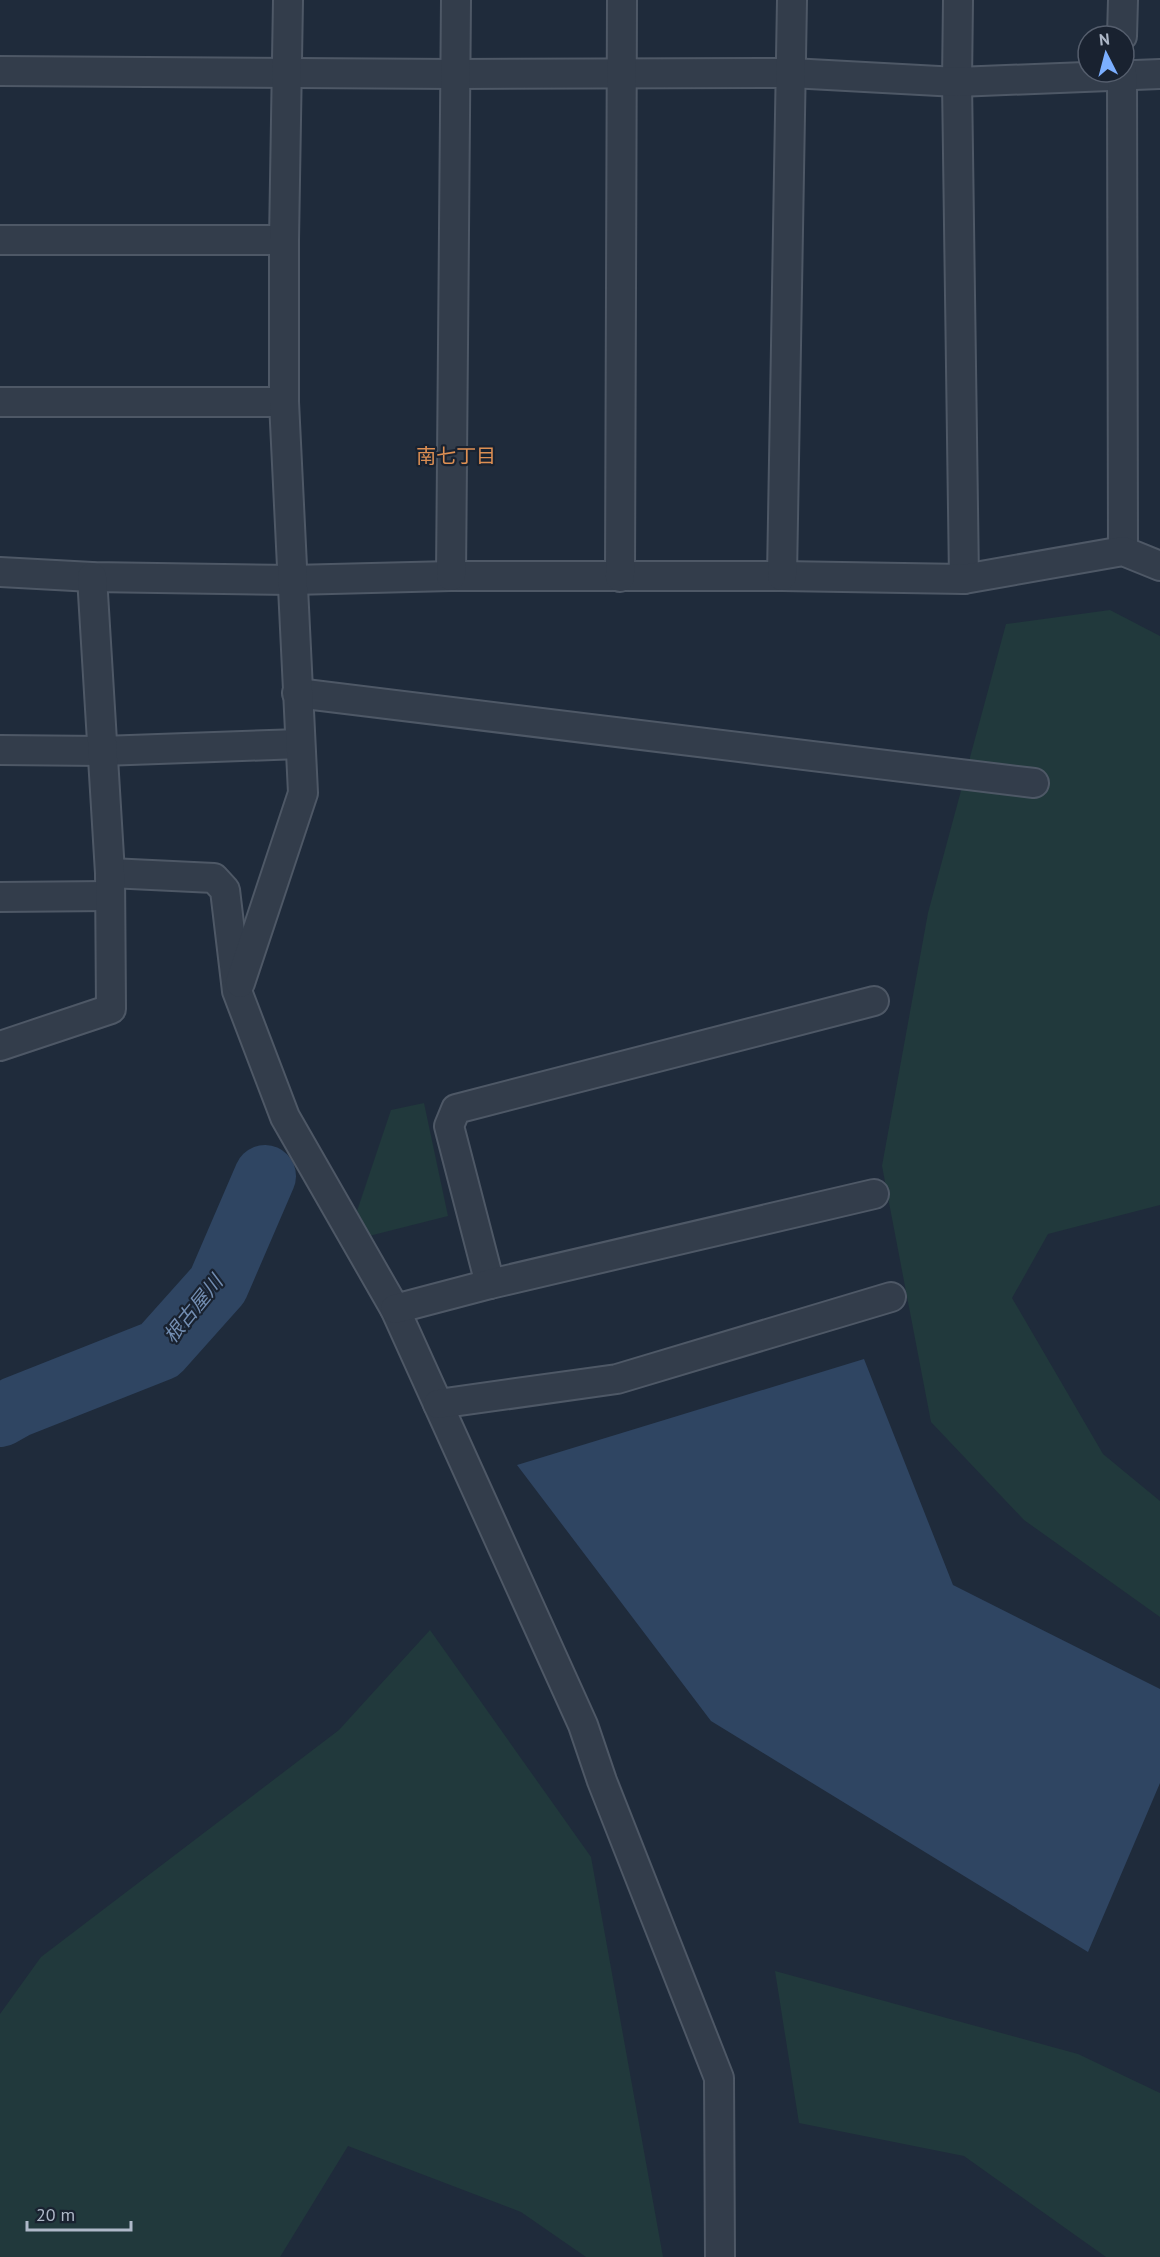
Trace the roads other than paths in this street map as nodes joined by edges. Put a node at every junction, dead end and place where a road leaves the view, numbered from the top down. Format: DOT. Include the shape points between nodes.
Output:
graph roads {
  1 [pos="288,0"];
  2 [pos="456,0"];
  3 [pos="622,0"];
  4 [pos="792,0"];
  5 [pos="958,0"];
  6 [pos="1123,0"];
  7 [pos="1122,24"];
  8 [pos="0,71"];
  9 [pos="621,72"];
  10 [pos="288,73"];
  11 [pos="791,73"];
  12 [pos="1136,73"];
  13 [pos="455,74"];
  14 [pos="1160,74"];
  15 [pos="1076,76"];
  16 [pos="957,82"];
  17 [pos="1122,84"];
  18 [pos="0,240"];
  19 [pos="284,240"];
  20 [pos="0,402"];
  21 [pos="284,402"];
  22 [pos="1123,552"];
  23 [pos="1160,566"];
  24 [pos="0,572"];
  25 [pos="451,576"];
  26 [pos="783,576"];
  27 [pos="92,577"];
  28 [pos="620,577"];
  29 [pos="964,579"];
  30 [pos="292,580"];
  31 [pos="297,693"];
  32 [pos="300,744"];
  33 [pos="0,750"];
  34 [pos="102,751"];
  35 [pos="1034,783"];
  36 [pos="109,884"];
  37 [pos="0,897"];
  38 [pos="237,991"];
  39 [pos="874,1001"];
  40 [pos="0,1046"];
  41 [pos="874,1194"];
  42 [pos="490,1284"];
  43 [pos="891,1297"];
  44 [pos="395,1309"];
  45 [pos="438,1404"];
  46 [pos="720,2257"];
  1 -- 10 [label="street"];
  2 -- 13 [label="street"];
  3 -- 9 [label="street"];
  4 -- 11 [label="street"];
  5 -- 16 [label="street"];
  6 -- 7 [label="street"];
  8 -- 10 [label="street"];
  9 -- 11 [label="street"];
  9 -- 13 [label="street"];
  9 -- 28 [label="street"];
  10 -- 13 [label="street"];
  10 -- 19 [label="street"];
  11 -- 16 [label="street"];
  11 -- 26 [label="street"];
  12 -- 14 [label="street"];
  13 -- 25 [label="street"];
  15 -- 16 [label="street"];
  16 -- 29 [label="street"];
  17 -- 22 [label="street"];
  18 -- 19 [label="street"];
  19 -- 21 [label="street"];
  20 -- 21 [label="street"];
  21 -- 30 [label="street"];
  22 -- 23 [label="street"];
  22 -- 29 [label="street"];
  24 -- 27 [label="street"];
  25 -- 28 [label="street"];
  25 -- 30 [label="street"];
  26 -- 28 [label="street"];
  26 -- 29 [label="street"];
  27 -- 30 [label="street"];
  27 -- 34 [label="street"];
  30 -- 31 [label="street"];
  31 -- 32 [label="street"];
  31 -- 35 [label="street"];
  32 -- 34 [label="street"];
  32 -- 38 [label="street" via="303,793"];
  33 -- 34 [label="street"];
  34 -- 36 [label="street"];
  36 -- 37 [label="street"];
  36 -- 38 [label="street" via="214,878 225,890"];
  36 -- 40 [label="street" via="111,1009"];
  38 -- 44 [label="street" via="285,1117"];
  39 -- 42 [label="street" via="456,1109 449,1126"];
  41 -- 42 [label="street"];
  42 -- 44 [label="street"];
  43 -- 45 [label="street" via="617,1380"];
  44 -- 45 [label="street"];
  45 -- 46 [label="street" via="583,1725 719,2078"];
}
